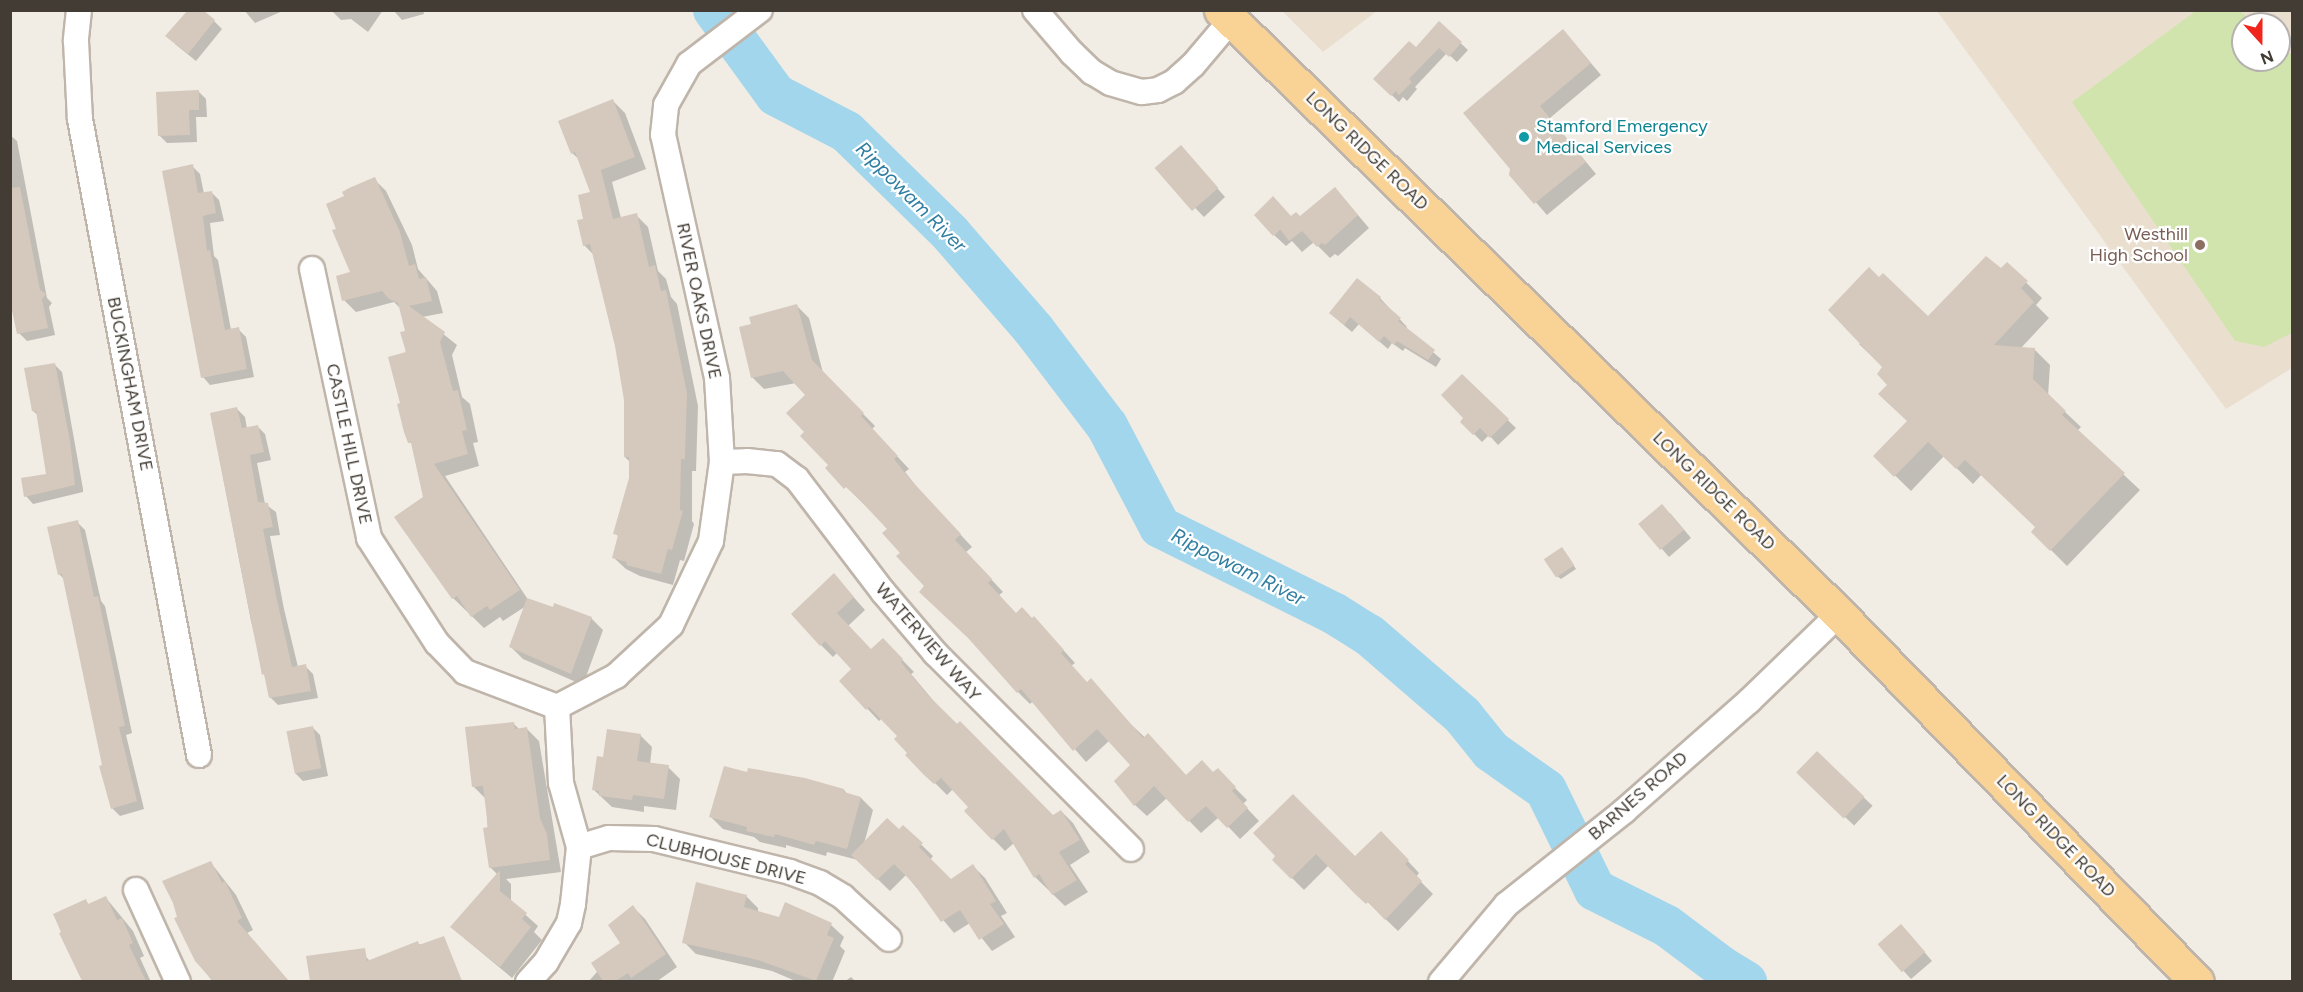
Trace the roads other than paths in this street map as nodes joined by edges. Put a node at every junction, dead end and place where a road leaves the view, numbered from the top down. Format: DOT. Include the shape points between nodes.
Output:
graph roads {
  1 [pos="80,10"];
  2 [pos="760,10"];
  3 [pos="1035,10"];
  4 [pos="1226,16"];
  5 [pos="312,269"];
  6 [pos="722,462"];
  7 [pos="1839,614"];
  8 [pos="556,707"];
  9 [pos="199,755"];
  10 [pos="579,847"];
  11 [pos="1131,849"];
  12 [pos="136,890"];
  13 [pos="890,939"];
  14 [pos="178,981"];
  15 [pos="528,981"];
  16 [pos="1441,981"];
  17 [pos="2198,981"];
  1 -- 9 [label="street, BUCKINGHAM DRIVE" via="76,41 80,119"];
  2 -- 6 [label="street, RIVER OAKS DRIVE" via="689,64 666,105 663,135 717,378"];
  3 -- 4 [label="street" via="1092,72 1110,83 1142,92 1174,82 1193,65"];
  4 -- 7 [label="main road, LONG RIDGE ROAD"];
  5 -- 8 [label="street, CASTLE HILL DRIVE" via="369,538 437,643 465,672"];
  6 -- 8 [label="street, RIVER OAKS DRIVE" via="711,541 671,625 616,676"];
  6 -- 11 [label="street, WATERVIEW WAY" via="777,464 797,479 935,653"];
  7 -- 16 [label="street, BARNES ROAD" via="1749,701 1624,811 1518,895"];
  7 -- 17 [label="main road, LONG RIDGE ROAD"];
  8 -- 10 [label="street" via="561,783"];
  10 -- 13 [label="street, CLUBHOUSE DRIVE" via="609,838 654,839 790,872 843,897"];
  10 -- 15 [label="street" via="569,923 546,962"];
  12 -- 14 [label="street"];
}
